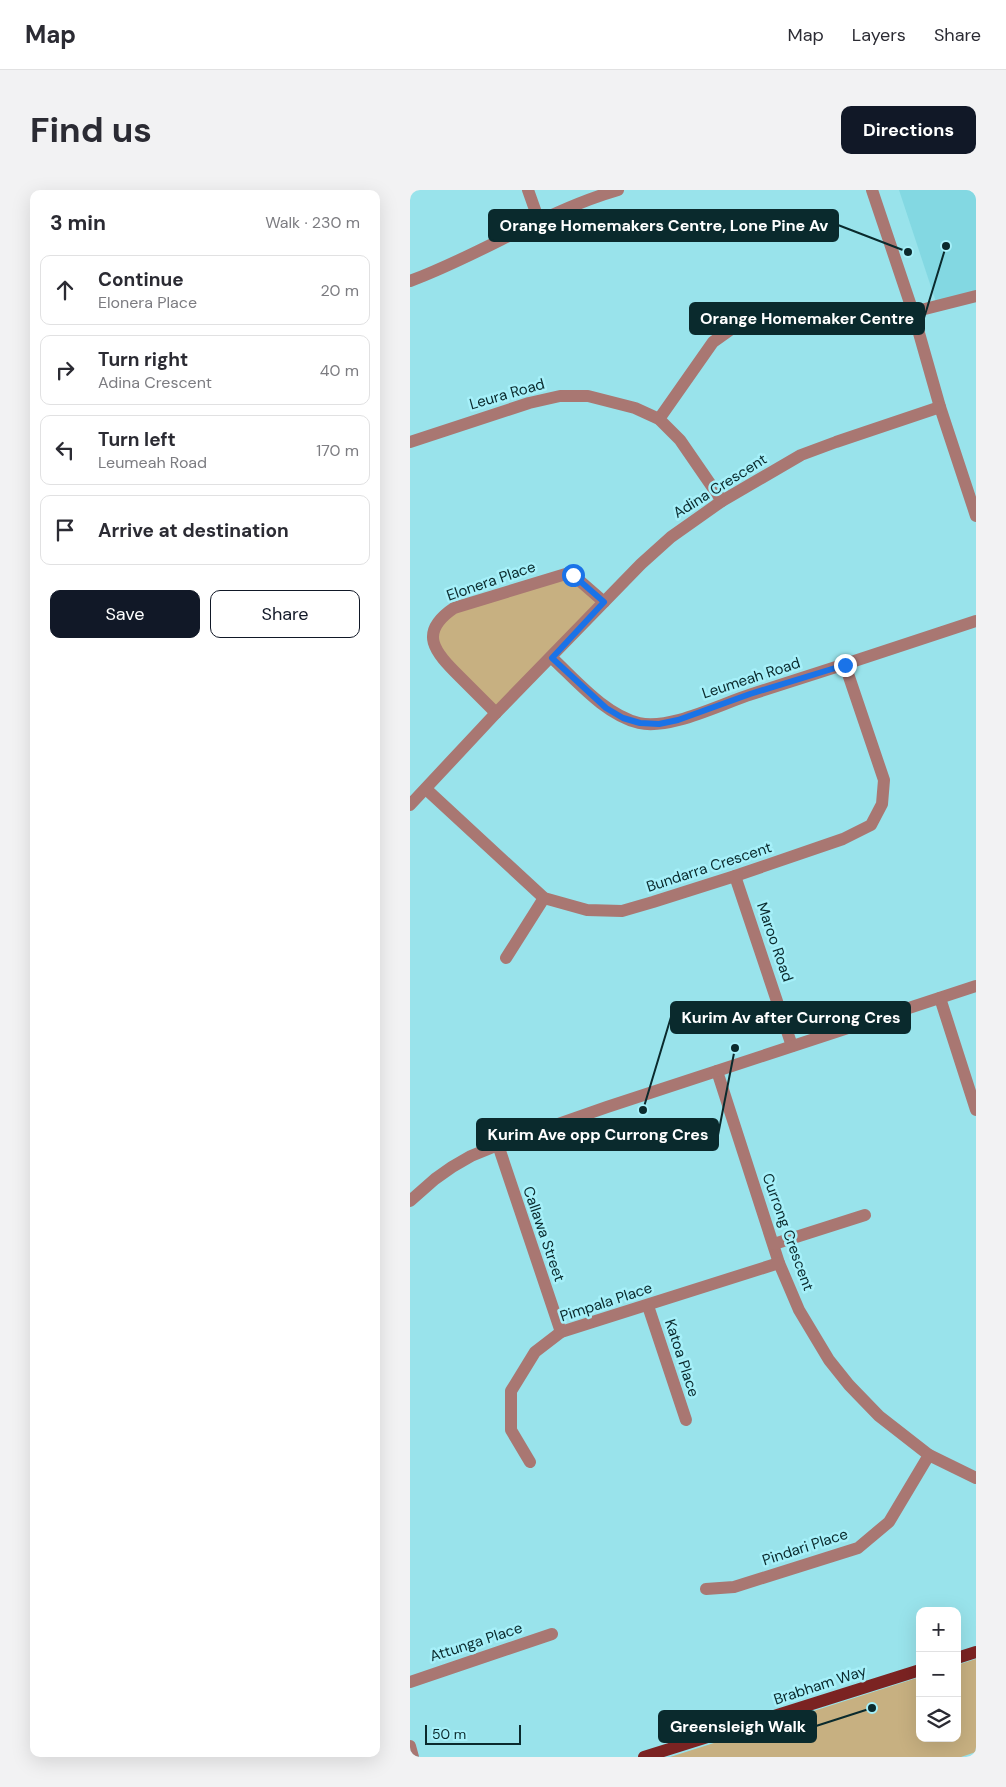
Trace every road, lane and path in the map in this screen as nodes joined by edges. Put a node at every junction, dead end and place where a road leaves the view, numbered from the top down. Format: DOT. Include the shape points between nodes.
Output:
graph roads {
  1 [pos="528,190"];
  2 [pos="618,190"];
  3 [pos="872,190"];
  4 [pos="539,221"];
  5 [pos="410,281"];
  6 [pos="976,296"];
  7 [pos="913,312"];
  8 [pos="734,327"];
  9 [pos="940,407"];
  10 [pos="659,419"];
  11 [pos="410,442"];
  12 [pos="722,501"];
  13 [pos="976,516"];
  14 [pos="604,602"];
  15 [pos="976,621"];
  16 [pos="552,658"];
  17 [pos="845,665"];
  18 [pos="496,713"];
  19 [pos="426,789"];
  20 [pos="410,805"];
  21 [pos="735,876"];
  22 [pos="544,898"];
  23 [pos="506,958"];
  24 [pos="976,986"];
  25 [pos="940,998"];
  26 [pos="792,1046"];
  27 [pos="717,1071"];
  28 [pos="976,1110"];
  29 [pos="498,1145"];
  30 [pos="410,1201"];
  31 [pos="865,1215"];
  32 [pos="774,1244"];
  33 [pos="780,1263"];
  34 [pos="648,1306"];
  35 [pos="561,1332"];
  36 [pos="686,1420"];
  37 [pos="929,1455"];
  38 [pos="530,1462"];
  39 [pos="976,1478"];
  40 [pos="706,1589"];
  41 [pos="552,1634"];
  42 [pos="976,1652"];
  43 [pos="961,1657"];
  44 [pos="916,1671"];
  45 [pos="410,1682"];
  46 [pos="410,1746"];
  47 [pos="413,1757"];
  48 [pos="644,1757"];
  1 -- 4 [label="street"];
  2 -- 4 [label="street" via="593,197"];
  3 -- 7 [label="street"];
  4 -- 5 [label="street"];
  6 -- 7 [label="street"];
  7 -- 9 [label="street"];
  8 -- 10 [label="street" via="713,342"];
  9 -- 12 [label="street, Adina Crescent" via="801,455"];
  9 -- 13 [label="street"];
  10 -- 11 [label="street, Leura Road" via="612,401 588,396 560,396 522,405"];
  10 -- 12 [label="street, Leura Road" via="680,440"];
  12 -- 14 [label="street, Adina Crescent" via="671,537"];
  14 -- 16 [label="street, Adina Crescent"];
  14 -- 18 [label="street, Elonera Place" via="573,575 563,573 454,608 442,616 434,628 433,641 439,655"];
  15 -- 17 [label="street, Leumeah Road"];
  16 -- 17 [label="street, Leumeah Road" via="606,708 623,718 659,724"];
  16 -- 18 [label="street, Adina Crescent"];
  17 -- 21 [label="street, Bundarra Crescent" via="884,780 882,804 871,825 843,839"];
  18 -- 19 [label="street, Adina Crescent"];
  19 -- 20 [label="street, Adina Crescent"];
  19 -- 22 [label="street, Bundarra Crescent"];
  21 -- 22 [label="street, Bundarra Crescent" via="622,911 587,910"];
  21 -- 26 [label="street, Maroo Road"];
  22 -- 23 [label="street"];
  24 -- 25 [label="street"];
  25 -- 26 [label="street"];
  25 -- 28 [label="street"];
  26 -- 27 [label="street"];
  27 -- 29 [label="street"];
  27 -- 32 [label="street, Currong Crescent"];
  29 -- 30 [label="street" via="452,1167"];
  29 -- 35 [label="street, Callawa Street"];
  31 -- 32 [label="street"];
  32 -- 33 [label="street, Currong Crescent"];
  33 -- 34 [label="street, Pimpala Place"];
  33 -- 37 [label="street, Currong Crescent" via="799,1310 829,1360 879,1416"];
  34 -- 35 [label="street, Pimpala Place"];
  34 -- 36 [label="street, Katoa Place"];
  35 -- 38 [label="street, Pimpala Place" via="535,1352 511,1391 511,1430"];
  37 -- 39 [label="street, Currong Crescent"];
  37 -- 40 [label="street, Pindari Place" via="890,1522 858,1548 734,1587"];
  41 -- 45 [label="street, Attunga Place"];
  42 -- 43 [label="main road"];
  44 -- 48 [label="main road, Brabham Way"];
  46 -- 47 [label="street"];
}
